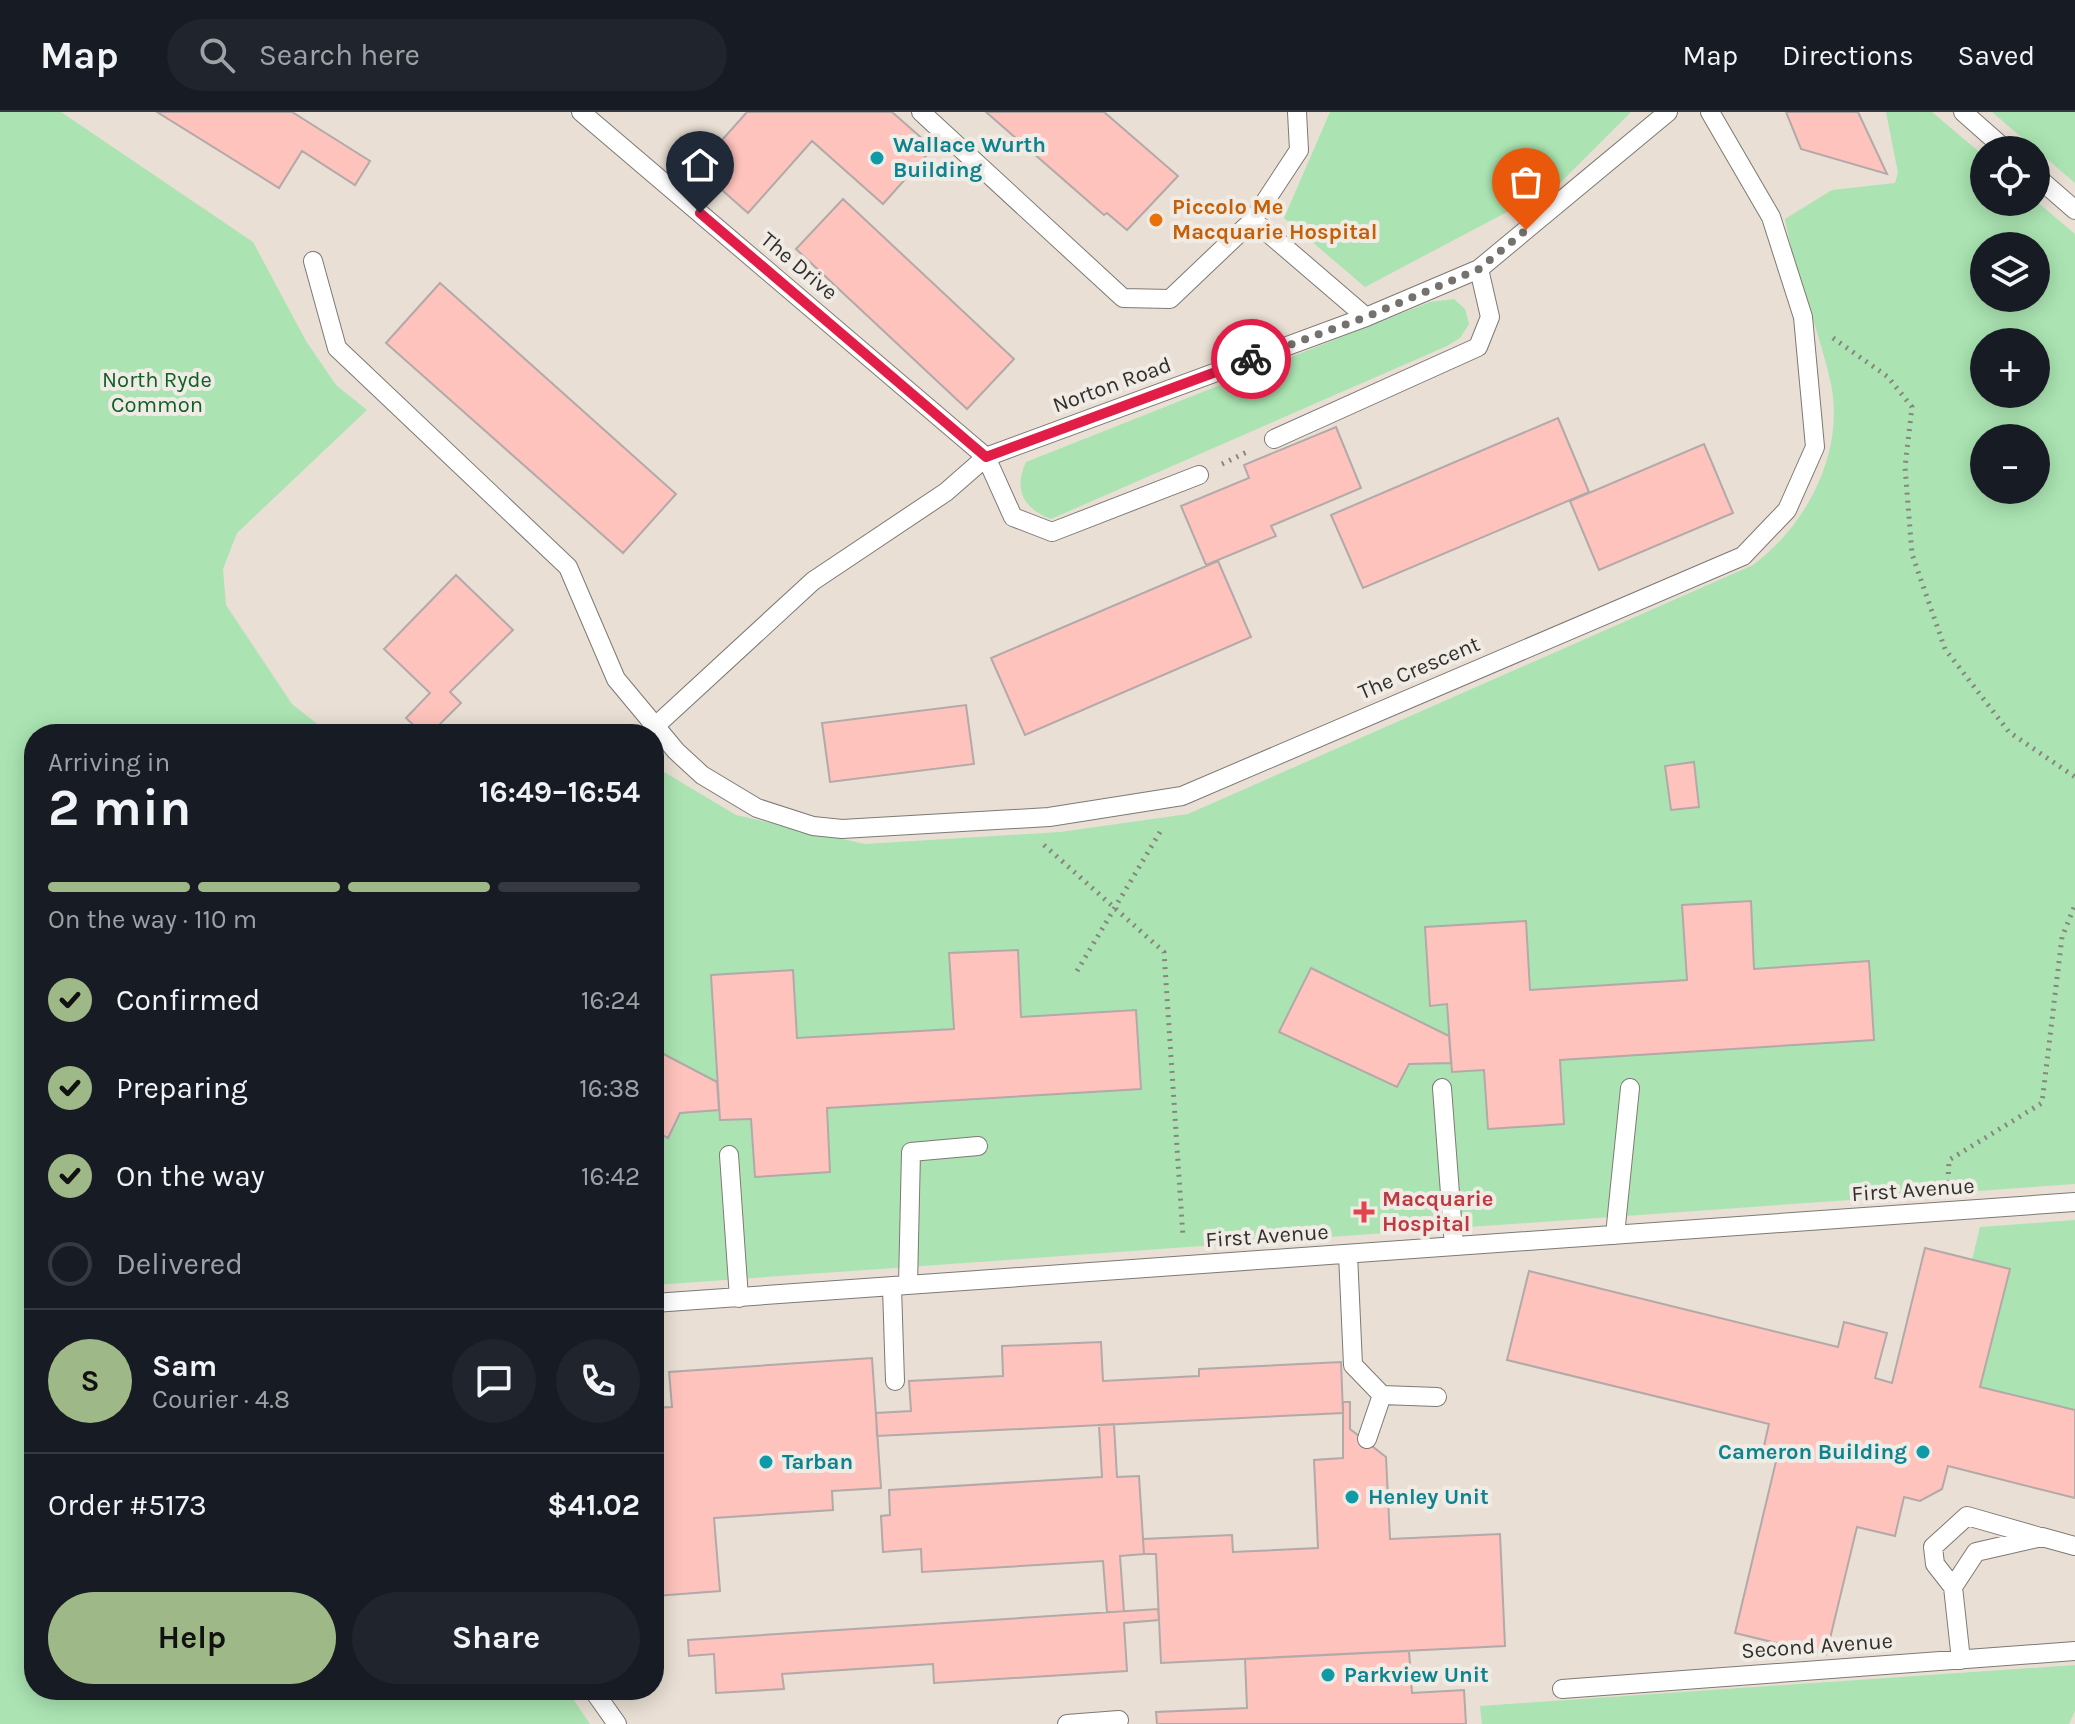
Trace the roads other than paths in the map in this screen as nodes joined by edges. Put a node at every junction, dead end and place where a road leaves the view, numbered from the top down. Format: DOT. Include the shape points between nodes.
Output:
graph roads {
  1 [pos="581,112"];
  2 [pos="921,112"];
  3 [pos="1297,112"];
  4 [pos="1668,112"];
  5 [pos="1710,112"];
  6 [pos="1963,112"];
  7 [pos="1990,136"];
  8 [pos="2050,188"];
  9 [pos="2075,210"];
  10 [pos="1253,220"];
  11 [pos="313,261"];
  12 [pos="1479,269"];
  13 [pos="1366,317"];
  14 [pos="1274,439"];
  15 [pos="986,457"];
  16 [pos="1199,475"];
  17 [pos="648,724"];
  18 [pos="656,724"];
  19 [pos="664,741"];
  20 [pos="1442,1088"];
  21 [pos="1630,1088"];
  22 [pos="978,1146"];
  23 [pos="729,1155"];
  24 [pos="2075,1202"];
  25 [pos="1615,1235"];
  26 [pos="1454,1246"];
  27 [pos="1348,1254"];
  28 [pos="900,1286"];
  29 [pos="739,1298"];
  30 [pos="664,1302"];
  31 [pos="895,1381"];
  32 [pos="1382,1395"];
  33 [pos="1437,1397"];
  34 [pos="1367,1439"];
  35 [pos="2042,1537"];
  36 [pos="2075,1546"];
  37 [pos="1953,1587"];
  38 [pos="2075,1651"];
  39 [pos="1961,1660"];
  40 [pos="1562,1689"];
  41 [pos="600,1700"];
  42 [pos="1119,1720"];
  43 [pos="617,1724"];
  44 [pos="1067,1724"];
  1 -- 15 [label="lane, The Drive"];
  2 -- 10 [label="lane" via="1123,298 1170,299"];
  3 -- 10 [label="lane" via="1299,150"];
  4 -- 12 [label="lane, Norton Road"];
  5 -- 19 [label="lane, The Crescent" via="1771,217 1803,317 1815,447 1787,510 1743,556 1182,796 1049,817 842,829 785,819 731,795"];
  6 -- 7 [label="lane"];
  8 -- 9 [label="lane"];
  10 -- 13 [label="lane"];
  11 -- 17 [label="lane, The Crescent" via="337,348 568,567 616,679"];
  12 -- 13 [label="lane, Norton Road"];
  12 -- 14 [label="lane" via="1490,317 1478,347"];
  13 -- 15 [label="lane, Norton Road"];
  15 -- 16 [label="lane" via="1013,517 1052,532"];
  15 -- 18 [label="lane, Norton Road" via="946,492 813,581"];
  20 -- 26 [label="lane"];
  21 -- 25 [label="lane"];
  22 -- 28 [label="lane" via="911,1152"];
  23 -- 29 [label="lane"];
  24 -- 25 [label="lane, First Avenue"];
  25 -- 26 [label="lane, First Avenue"];
  26 -- 27 [label="lane, First Avenue"];
  27 -- 28 [label="lane, First Avenue"];
  27 -- 32 [label="lane" via="1353,1365"];
  28 -- 29 [label="lane, First Avenue"];
  28 -- 31 [label="lane"];
  29 -- 30 [label="lane, First Avenue"];
  32 -- 33 [label="lane"];
  32 -- 34 [label="lane"];
  35 -- 36 [label="lane"];
  35 -- 37 [label="lane" via="1976,1552"];
  35 -- 37 [label="lane" via="1967,1516 1933,1547 1935,1564"];
  37 -- 39 [label="lane"];
  38 -- 39 [label="lane, Second Avenue"];
  39 -- 40 [label="lane, Second Avenue"];
  41 -- 43 [label="lane"];
  42 -- 44 [label="lane"];
}
